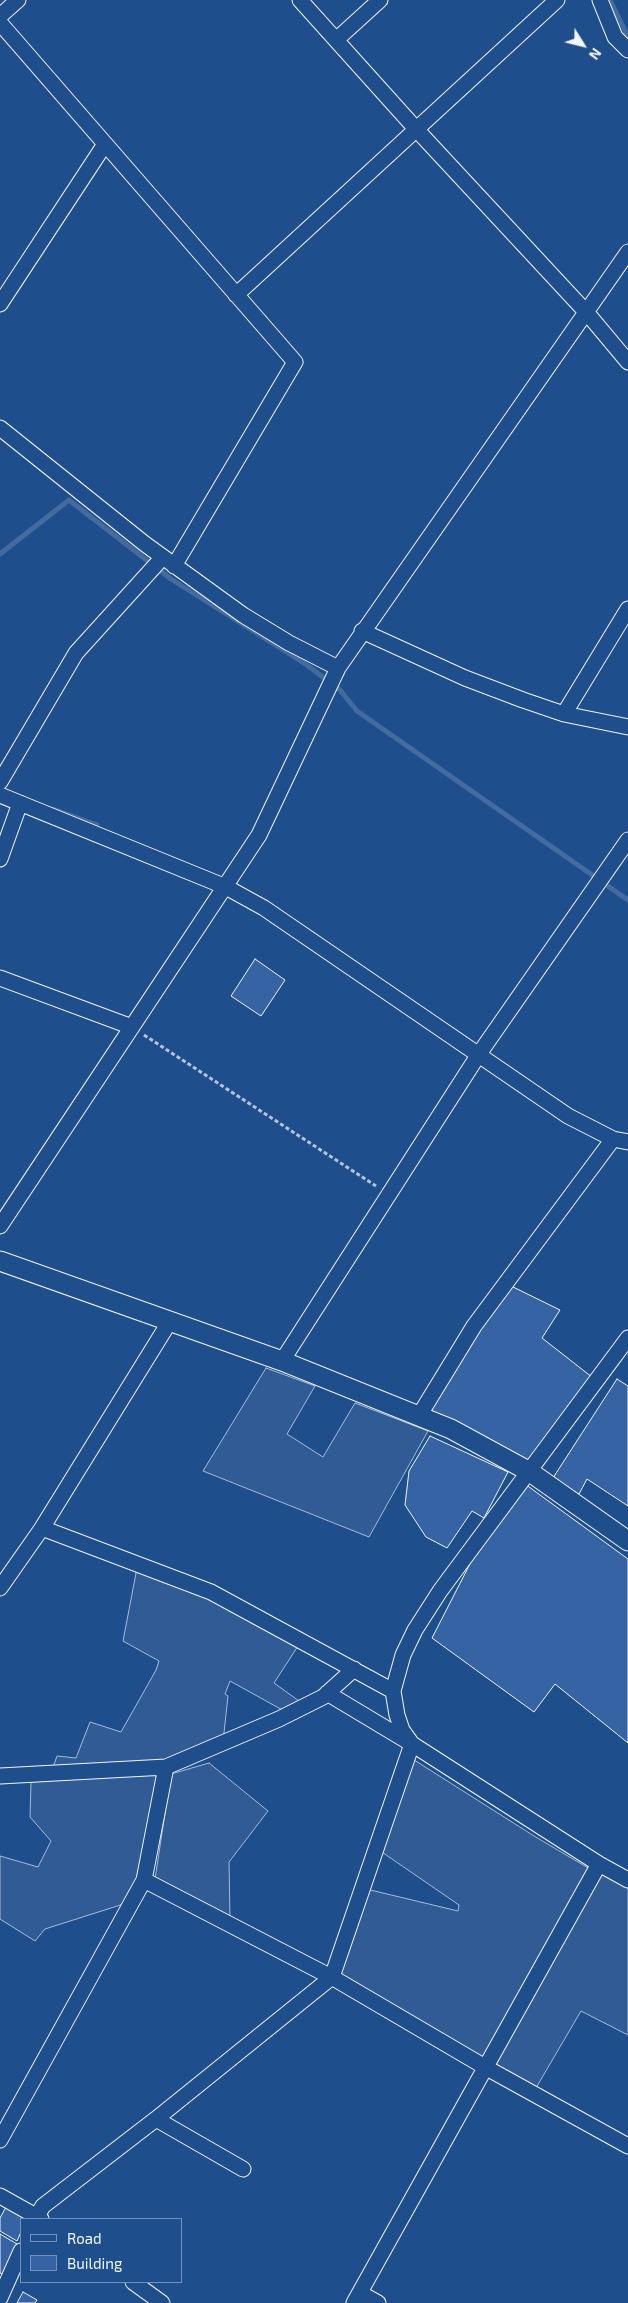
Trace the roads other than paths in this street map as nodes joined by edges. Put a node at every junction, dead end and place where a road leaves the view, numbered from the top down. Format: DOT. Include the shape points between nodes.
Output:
graph roads {
  1 [pos="18,0"];
  2 [pos="300,0"];
  3 [pos="380,0"];
  4 [pos="557,0"];
  5 [pos="600,0"];
  6 [pos="0,16"];
  7 [pos="0,23"];
  8 [pos="336,40"];
  9 [pos="628,50"];
  10 [pos="416,129"];
  11 [pos="106,144"];
  12 [pos="628,252"];
  13 [pos="236,295"];
  14 [pos="0,304"];
  15 [pos="587,312"];
  16 [pos="628,362"];
  17 [pos="0,428"];
  18 [pos="169,562"];
  19 [pos="628,609"];
  20 [pos="362,631"];
  21 [pos="338,668"];
  22 [pos="564,714"];
  23 [pos="628,727"];
  24 [pos="0,782"];
  25 [pos="0,795"];
  26 [pos="20,803"];
  27 [pos="628,840"];
  28 [pos="0,859"];
  29 [pos="226,887"];
  30 [pos="0,978"];
  31 [pos="132,1027"];
  32 [pos="479,1054"];
  33 [pos="621,1141"];
  34 [pos="0,1226"];
  35 [pos="0,1261"];
  36 [pos="170,1321"];
  37 [pos="628,1338"];
  38 [pos="282,1361"];
  39 [pos="419,1416"];
  40 [pos="530,1472"];
  41 [pos="42,1528"];
  42 [pos="628,1542"];
  43 [pos="0,1588"];
  44 [pos="354,1669"];
  45 [pos="393,1691"];
  46 [pos="327,1693"];
  47 [pos="412,1744"];
  48 [pos="166,1767"];
  49 [pos="0,1776"];
  50 [pos="599,1864"];
  51 [pos="144,1880"];
  52 [pos="628,1880"];
  53 [pos="332,1977"];
  54 [pos="485,2067"];
  55 [pos="156,2119"];
  56 [pos="0,2140"];
  57 [pos="628,2146"];
  58 [pos="243,2168"];
  59 [pos="0,2196"];
  60 [pos="37,2218"];
  61 [pos="20,2253"];
  62 [pos="134,2283"];
  63 [pos="0,2298"];
  64 [pos="357,2298"];
  65 [pos="162,2303"];
  66 [pos="378,2303"];
  1 -- 6 [label="street"];
  2 -- 8 [label="street"];
  3 -- 8 [label="street"];
  4 -- 10 [label="street"];
  5 -- 9 [label="street" via="615,37"];
  7 -- 11 [label="street"];
  8 -- 10 [label="street"];
  10 -- 13 [label="street"];
  10 -- 15 [label="street"];
  11 -- 13 [label="street"];
  11 -- 14 [label="street"];
  12 -- 15 [label="street"];
  13 -- 18 [label="street" via="295,362"];
  15 -- 16 [label="street"];
  15 -- 20 [label="street"];
  17 -- 18 [label="street"];
  18 -- 21 [label="street" via="243,615"];
  18 -- 24 [label="street" via="76,653"];
  19 -- 22 [label="street"];
  20 -- 21 [label="street"];
  20 -- 22 [label="street" via="464,678"];
  21 -- 29 [label="street" via="259,835"];
  22 -- 23 [label="street"];
  25 -- 26 [label="street"];
  26 -- 28 [label="street"];
  26 -- 29 [label="street"];
  27 -- 32 [label="street"];
  29 -- 31 [label="street"];
  29 -- 32 [label="street" via="264,908"];
  30 -- 31 [label="street"];
  31 -- 34 [label="street"];
  32 -- 33 [label="street" via="568,1116"];
  32 -- 38 [label="street"];
  33 -- 39 [label="street" via="474,1326"];
  35 -- 36 [label="street"];
  36 -- 38 [label="street"];
  36 -- 41 [label="street"];
  37 -- 40 [label="street"];
  38 -- 39 [label="street"];
  39 -- 40 [label="street"];
  40 -- 42 [label="street"];
  40 -- 45 [label="street" via="415,1630 403,1655"];
  41 -- 43 [label="street"];
  41 -- 44 [label="street" via="211,1592"];
  44 -- 45 [label="street"];
  44 -- 46 [label="street"];
  45 -- 47 [label="street" via="402,1730"];
  46 -- 47 [label="street"];
  46 -- 48 [label="street" via="279,1719"];
  47 -- 50 [label="street"];
  47 -- 53 [label="street"];
  48 -- 49 [label="street"];
  48 -- 51 [label="street"];
  50 -- 52 [label="street"];
  50 -- 54 [label="street"];
  51 -- 53 [label="street"];
  51 -- 56 [label="street"];
  53 -- 54 [label="street"];
  53 -- 55 [label="street"];
  54 -- 57 [label="street"];
  54 -- 64 [label="street"];
  55 -- 58 [label="street"];
  55 -- 60 [label="street" via="43,2206"];
  59 -- 60 [label="street"];
  61 -- 63 [label="street"];
  62 -- 65 [label="street"];
  64 -- 66 [label="street"];
}
